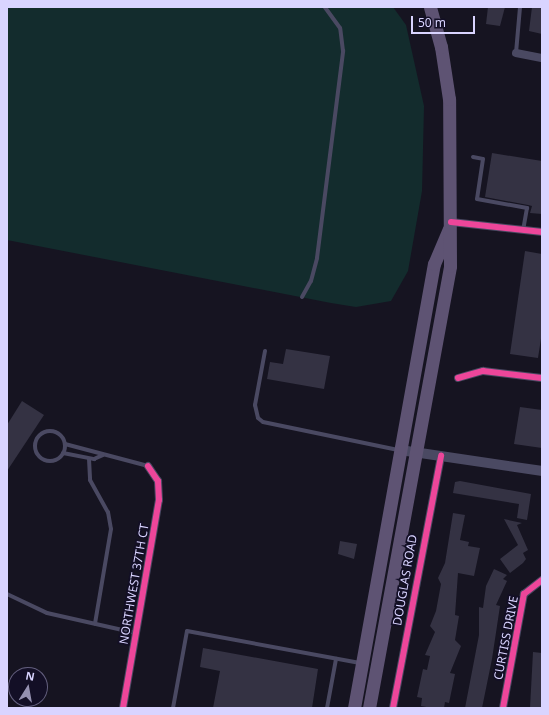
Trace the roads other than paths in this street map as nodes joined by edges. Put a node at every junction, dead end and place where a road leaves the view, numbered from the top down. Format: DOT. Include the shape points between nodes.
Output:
graph roads {
  1 [pos="325,7"];
  2 [pos="430,7"];
  3 [pos="520,7"];
  4 [pos="516,53"];
  5 [pos="542,58"];
  6 [pos="473,157"];
  7 [pos="451,222"];
  8 [pos="523,230"];
  9 [pos="542,232"];
  10 [pos="302,297"];
  11 [pos="265,351"];
  12 [pos="458,378"];
  13 [pos="542,378"];
  14 [pos="65,444"];
  15 [pos="400,450"];
  16 [pos="416,452"];
  17 [pos="63,453"];
  18 [pos="103,455"];
  19 [pos="441,456"];
  20 [pos="89,459"];
  21 [pos="148,466"];
  22 [pos="542,471"];
  23 [pos="542,580"];
  24 [pos="7,594"];
  25 [pos="95,624"];
  26 [pos="137,633"];
  27 [pos="336,659"];
  28 [pos="362,663"];
  29 [pos="124,708"];
  30 [pos="173,708"];
  31 [pos="327,708"];
  32 [pos="354,708"];
  33 [pos="369,708"];
  34 [pos="393,708"];
  35 [pos="503,708"];
  1 -- 10 [label="lane" via="340,28 343,52 317,258 311,281"];
  2 -- 7 [label="main road" via="441,47 449,99"];
  3 -- 4 [label="lane"];
  4 -- 5 [label="street"];
  6 -- 8 [label="lane" via="483,159 477,199 527,208"];
  7 -- 8 [label="street"];
  7 -- 15 [label="main road" via="434,264"];
  7 -- 16 [label="main road" via="450,266"];
  8 -- 9 [label="street"];
  11 -- 15 [label="lane" via="255,405 258,418 263,422"];
  12 -- 13 [label="street" via="483,371"];
  14 -- 17 [label="lane"];
  14 -- 17 [label="lane" via="60,434 52,431 39,436 35,444 37,454 46,460 56,460"];
  14 -- 18 [label="lane" via="96,450"];
  15 -- 16 [label="street"];
  15 -- 28 [label="main road"];
  16 -- 19 [label="street"];
  16 -- 33 [label="main road"];
  17 -- 20 [label="lane"];
  18 -- 20 [label="lane"];
  18 -- 21 [label="lane"];
  19 -- 22 [label="street"];
  19 -- 34 [label="street, DOUGLAS ROAD"];
  20 -- 25 [label="lane" via="90,480 108,512 111,529"];
  21 -- 26 [label="street, NORTHWEST 37TH CT" via="158,482 159,500"];
  23 -- 35 [label="street, CURTISS DRIVE" via="524,594"];
  24 -- 25 [label="lane" via="42,612"];
  25 -- 26 [label="lane"];
  26 -- 29 [label="street, NORTHWEST 37TH CT"];
  27 -- 28 [label="lane"];
  27 -- 30 [label="lane" via="187,632"];
  27 -- 31 [label="lane"];
  28 -- 32 [label="main road"];
}
